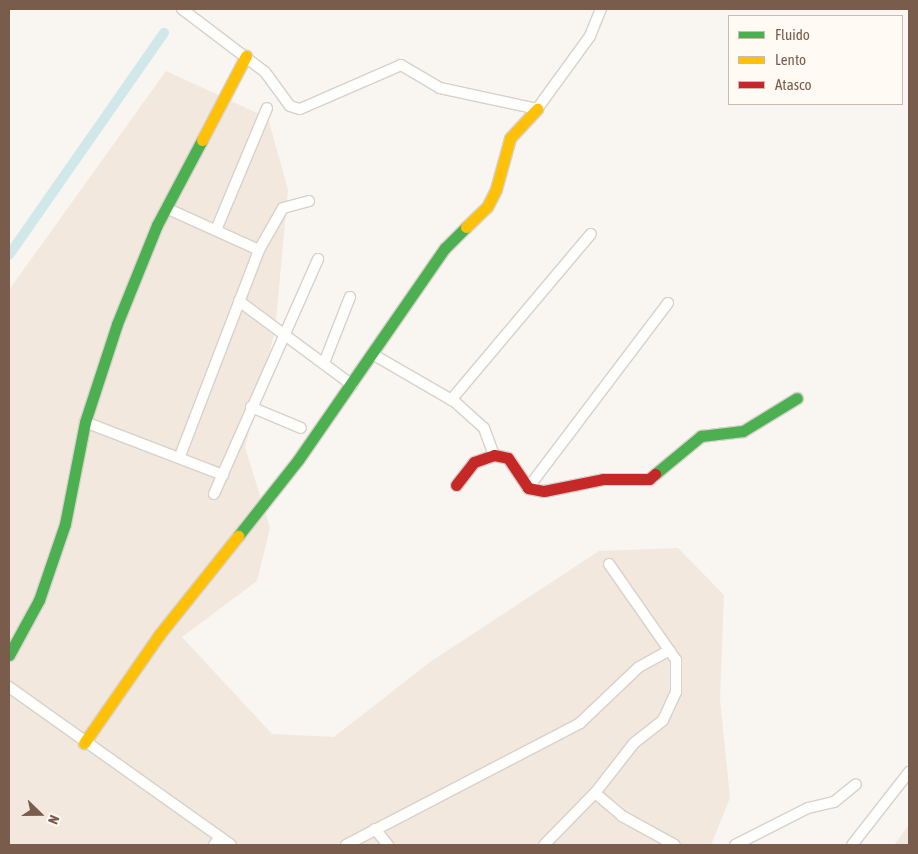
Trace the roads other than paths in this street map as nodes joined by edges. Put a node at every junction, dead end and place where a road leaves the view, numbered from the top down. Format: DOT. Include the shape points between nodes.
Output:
graph roads {
  1 [pos="182,9"];
  2 [pos="601,9"];
  3 [pos="246,56"];
  4 [pos="267,108"];
  5 [pos="537,109"];
  6 [pos="309,201"];
  7 [pos="166,208"];
  8 [pos="216,230"];
  9 [pos="591,234"];
  10 [pos="259,250"];
  11 [pos="318,259"];
  12 [pos="350,297"];
  13 [pos="239,302"];
  14 [pos="668,303"];
  15 [pos="285,336"];
  16 [pos="374,355"];
  17 [pos="324,363"];
  18 [pos="352,385"];
  19 [pos="796,398"];
  20 [pos="451,400"];
  21 [pos="251,407"];
  22 [pos="85,422"];
  23 [pos="300,428"];
  24 [pos="494,455"];
  25 [pos="180,456"];
  26 [pos="223,474"];
  27 [pos="456,485"];
  28 [pos="528,488"];
  29 [pos="214,494"];
  30 [pos="609,564"];
  31 [pos="670,650"];
  32 [pos="9,655"];
  33 [pos="9,687"];
  34 [pos="84,743"];
  35 [pos="909,772"];
  36 [pos="856,784"];
  37 [pos="595,793"];
  38 [pos="375,829"];
  39 [pos="217,841"];
  40 [pos="231,845"];
  41 [pos="346,845"];
  42 [pos="388,845"];
  43 [pos="544,845"];
  44 [pos="675,845"];
  45 [pos="735,845"];
  46 [pos="852,845"];
  1 -- 3 [label="street"];
  2 -- 5 [label="street" via="590,36"];
  3 -- 5 [label="street" via="265,72 280,97 300,109 401,66 440,88"];
  3 -- 7 [label="street"];
  4 -- 8 [label="street"];
  5 -- 16 [label="street" via="510,138 496,189 487,207 445,248"];
  6 -- 10 [label="street" via="283,208"];
  7 -- 8 [label="street"];
  7 -- 22 [label="street" via="117,324"];
  8 -- 10 [label="street"];
  9 -- 20 [label="street"];
  10 -- 13 [label="street"];
  11 -- 15 [label="street"];
  12 -- 17 [label="street"];
  13 -- 15 [label="street"];
  13 -- 25 [label="street"];
  14 -- 28 [label="street"];
  15 -- 17 [label="street"];
  15 -- 21 [label="street"];
  16 -- 18 [label="street"];
  16 -- 20 [label="street"];
  17 -- 18 [label="street"];
  18 -- 34 [label="street" via="159,635"];
  19 -- 28 [label="street" via="743,431 701,436 649,479 603,480 544,491"];
  20 -- 24 [label="street" via="484,428"];
  21 -- 23 [label="street"];
  21 -- 26 [label="street"];
  22 -- 25 [label="street"];
  22 -- 32 [label="street" via="65,524 39,600"];
  24 -- 27 [label="street" via="474,462"];
  24 -- 28 [label="street" via="508,458"];
  25 -- 26 [label="street"];
  26 -- 29 [label="street"];
  30 -- 31 [label="street"];
  31 -- 37 [label="street" via="678,667 669,712 634,743"];
  31 -- 38 [label="street" via="639,667 580,723 511,763 424,801"];
  33 -- 34 [label="street"];
  34 -- 39 [label="street"];
  35 -- 46 [label="street"];
  36 -- 45 [label="street" via="840,800 808,808"];
  37 -- 43 [label="street"];
  37 -- 44 [label="street" via="622,816"];
  38 -- 41 [label="street"];
  38 -- 42 [label="street"];
  39 -- 40 [label="street"];
}
